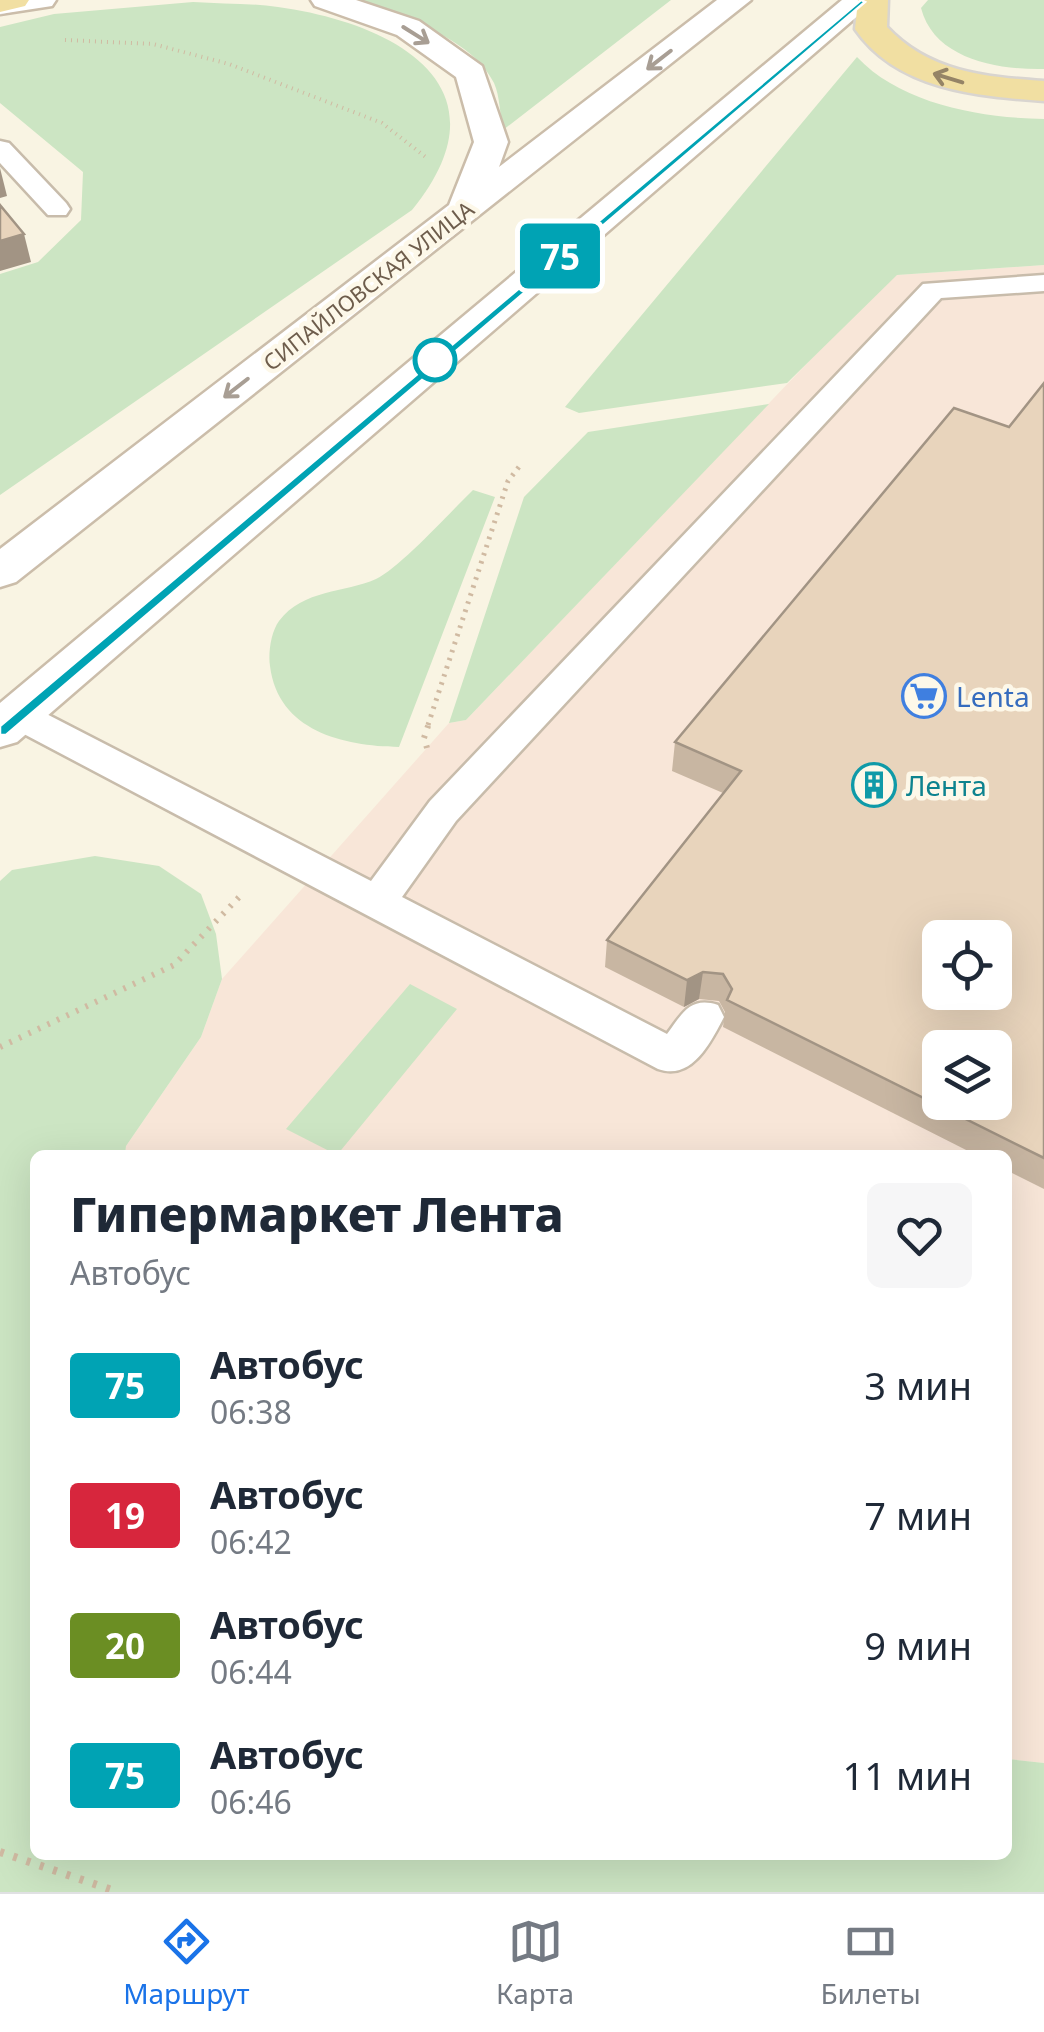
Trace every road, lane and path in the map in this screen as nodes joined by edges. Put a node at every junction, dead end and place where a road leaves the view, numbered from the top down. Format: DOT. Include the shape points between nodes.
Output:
graph roads {
  1 [pos="14,0"];
  2 [pos="41,0"];
  3 [pos="326,0"];
  4 [pos="736,0"];
  5 [pos="861,0"];
  6 [pos="873,0"];
  7 [pos="0,4"];
  8 [pos="52,41"];
  9 [pos="1044,92"];
  10 [pos="0,148"];
  11 [pos="423,172"];
  12 [pos="57,210"];
  13 [pos="465,210"];
  14 [pos="1044,283"];
  15 [pos="522,463"];
  16 [pos="0,572"];
  17 [pos="9,723"];
  18 [pos="443,810"];
  19 [pos="281,852"];
  20 [pos="377,902"];
  21 [pos="703,1017"];
  22 [pos="0,1047"];
  23 [pos="0,1852"];
  24 [pos="118,1892"];
  1 -- 7 [label="main road"];
  2 -- 7 [label="main road"];
  3 -- 13 [label="main road, one-way" via="408,28 471,73 491,142"];
  4 -- 13 [label="main road, СИПАЙЛОВСКАЯ УЛИЦА, one-way"];
  5 -- 17 [label="main road"];
  9 -- 6 [label="main road, one-way" via="964,83 922,70 887,51 871,29"];
  8 -- 11 [label="path" via="153,44 229,64 382,123 430,160"];
  10 -- 12 [label="lane"];
  13 -- 16 [label="main road, СИПАЙЛОВСКАЯ УЛИЦА, one-way"];
  14 -- 18 [label="lane" via="933,290"];
  15 -- 18 [label="path" via="508,481 424,738"];
  17 -- 19 [label="lane"];
  18 -- 20 [label="lane"];
  19 -- 20 [label="lane"];
  19 -- 22 [label="path" via="174,965"];
  20 -- 21 [label="lane" via="673,1057"];
  23 -- 24 [label="path"];
}
